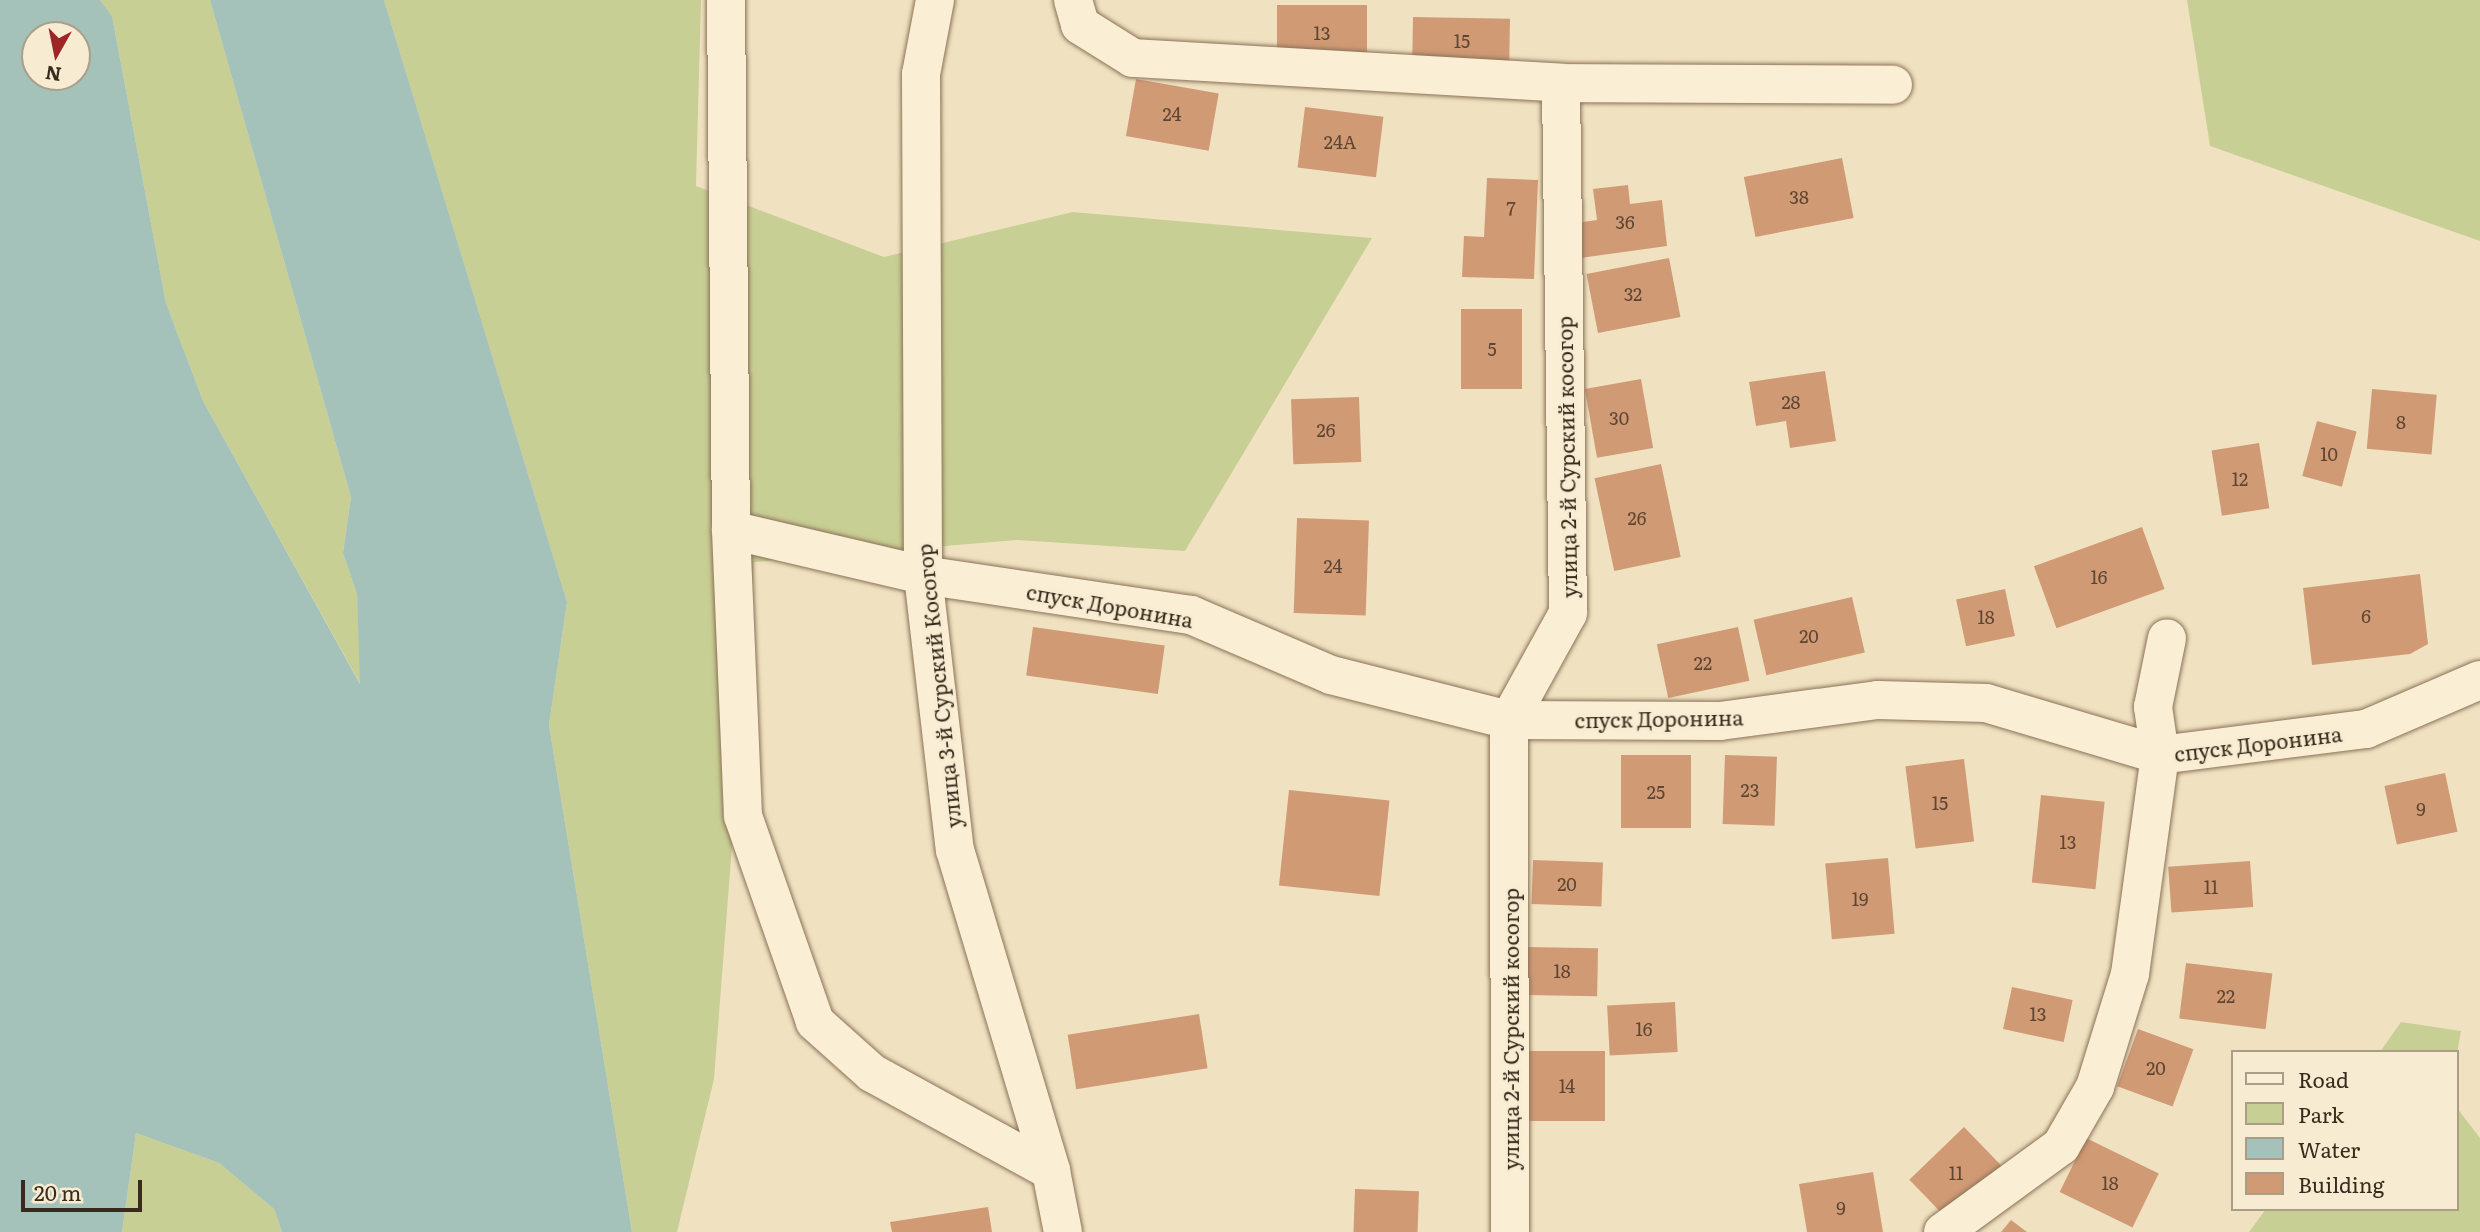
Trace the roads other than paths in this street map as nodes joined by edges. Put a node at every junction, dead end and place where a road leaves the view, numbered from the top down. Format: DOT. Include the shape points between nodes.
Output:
graph roads {
  1 [pos="726,0"];
  2 [pos="935,0"];
  3 [pos="1073,0"];
  4 [pos="1561,83"];
  5 [pos="1893,85"];
  6 [pos="731,530"];
  7 [pos="923,575"];
  8 [pos="2167,638"];
  9 [pos="2480,680"];
  10 [pos="1509,720"];
  11 [pos="2160,755"];
  12 [pos="1052,1171"];
  13 [pos="1063,1232"];
  14 [pos="1510,1232"];
  15 [pos="1943,1232"];
  1 -- 6 [label="street"];
  2 -- 7 [label="street, улица 3-й Сурский Косогор" via="921,74"];
  3 -- 4 [label="street" via="1080,25 1133,58"];
  4 -- 5 [label="street"];
  4 -- 10 [label="street, улица 2-й Сурский косогор" via="1568,613"];
  6 -- 7 [label="street, спуск Доронина"];
  6 -- 12 [label="street" via="743,816 815,1022 872,1073"];
  7 -- 10 [label="street, спуск Доронина" via="1191,615 1331,675"];
  7 -- 12 [label="street, улица 3-й Сурский Косогор" via="956,850"];
  8 -- 11 [label="street" via="2154,707"];
  9 -- 11 [label="street, спуск Доронина" via="2366,729"];
  10 -- 11 [label="street, спуск Доронина" via="1720,721 1878,700 1986,703"];
  10 -- 14 [label="street, улица 2-й Сурский косогор"];
  11 -- 15 [label="street" via="2130,974 2095,1087 2061,1146"];
  12 -- 13 [label="street, улица 3-й Сурский Косогор"];
}
